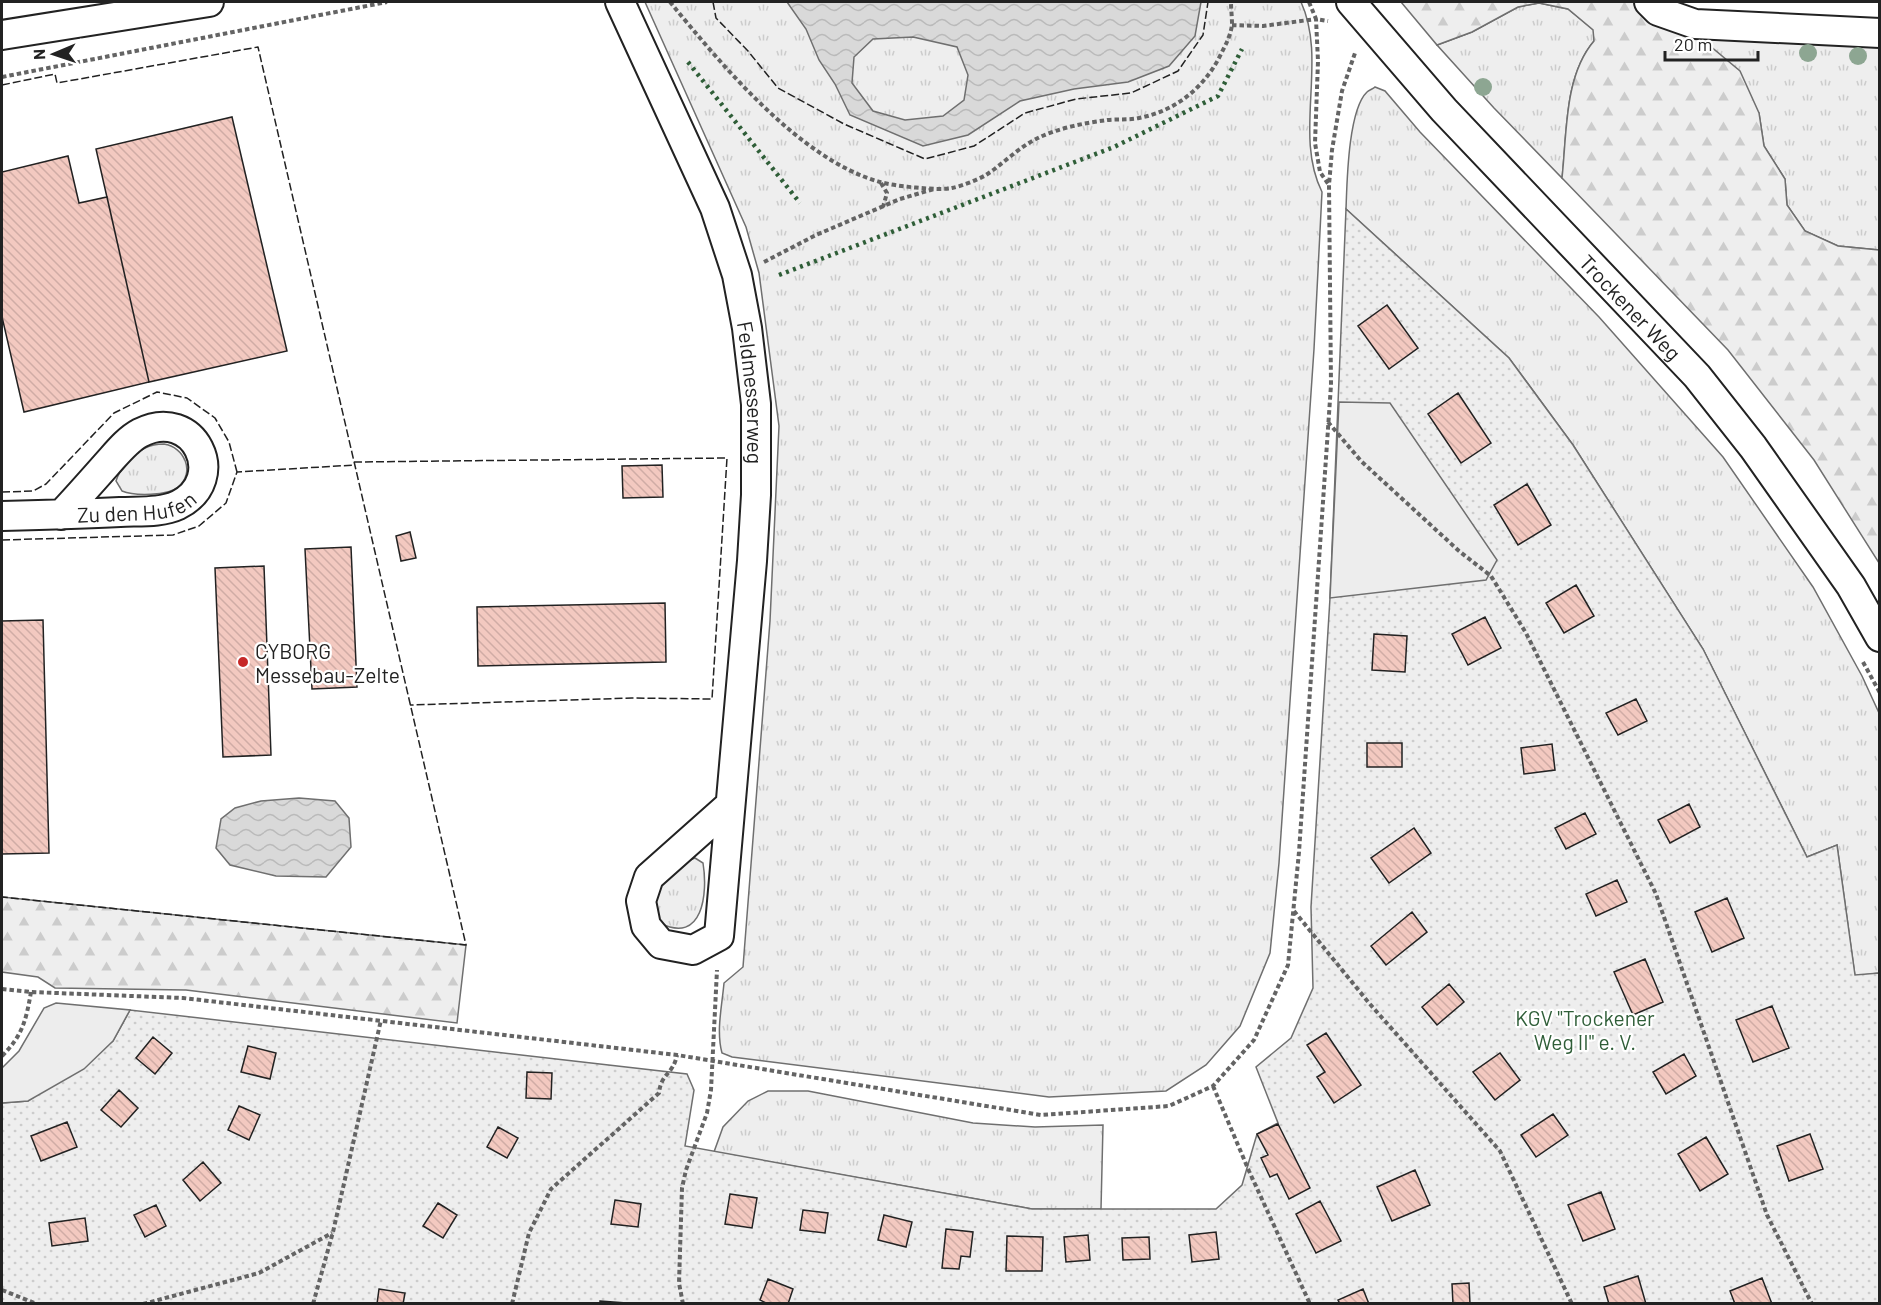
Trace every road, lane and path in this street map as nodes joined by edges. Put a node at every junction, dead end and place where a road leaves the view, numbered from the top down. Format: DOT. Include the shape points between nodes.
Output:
graph roads {
  1 [pos="209,2"];
  2 [pos="387,2"];
  3 [pos="620,2"];
  4 [pos="670,2"];
  5 [pos="1231,2"];
  6 [pos="1352,2"];
  7 [pos="1648,2"];
  8 [pos="1232,25"];
  9 [pos="1374,30"];
  10 [pos="1880,33"];
  11 [pos="2,35"];
  12 [pos="2,77"];
  13 [pos="881,183"];
  14 [pos="1329,184"];
  15 [pos="937,188"];
  16 [pos="883,207"];
  17 [pos="737,275"];
  18 [pos="1328,422"];
  19 [pos="62,515"];
  20 [pos="2,516"];
  21 [pos="1880,637"];
  22 [pos="730,805"];
  23 [pos="1294,910"];
  24 [pos="719,936"];
  25 [pos="2,989"];
  26 [pos="31,992"];
  27 [pos="381,1020"];
  28 [pos="2,1046"];
  29 [pos="10,1047"];
  30 [pos="677,1055"];
  31 [pos="2,1056"];
  32 [pos="712,1062"];
  33 [pos="1213,1086"];
  34 [pos="333,1232"];
  35 [pos="2,1290"];
  36 [pos="37,1304"];
  37 [pos="143,1304"];
  38 [pos="314,1304"];
  39 [pos="512,1304"];
  40 [pos="683,1304"];
  41 [pos="1310,1304"];
  42 [pos="1572,1304"];
  43 [pos="1812,1304"];
  1 -- 11 [label="street"];
  2 -- 12 [label="path"];
  3 -- 17 [label="street, Feldmesserweg" via="715,208"];
  4 -- 13 [label="path" via="703,43 778,120 852,172"];
  5 -- 8 [label="path"];
  6 -- 9 [label="street, Trockener Weg"];
  7 -- 10 [label="street" via="1658,11 1695,24"];
  8 -- 14 [label="path" via="1263,26 1316,19 1316,142 1320,172"];
  8 -- 15 [label="path" via="1215,68 1197,90 1170,108 1140,118 1071,127 1037,139 984,176 951,189"];
  9 -- 14 [label="path" via="1356,48 1342,92"];
  9 -- 21 [label="street, Trockener Weg" via="1444,110 1697,376 1753,447 1851,586"];
  13 -- 15 [label="path"];
  13 -- 16 [label="path" via="887,194"];
  14 -- 18 [label="path"];
  15 -- 16 [label="path"];
  16 -- 17 [label="path"];
  17 -- 22 [label="street, Feldmesserweg" via="756,404 756,495"];
  18 -- 23 [label="path"];
  18 -- 43 [label="path" via="1361,461 1491,576 1526,633 1656,894 1767,1215"];
  19 -- 19 [label="street, Zu den Hufen" via="158,510 177,505 194,495 201,480 204,461 200,446 173,427 140,433 126,443"];
  19 -- 20 [label="street, Zu den Hufen"];
  22 -- 24 [label="street, Feldmesserweg"];
  22 -- 24 [label="street" via="649,877 641,901 646,926 661,944 693,950"];
  23 -- 33 [label="path" via="1288,965 1254,1040"];
  23 -- 42 [label="path" via="1369,1003 1500,1151"];
  24 -- 32 [label="path"];
  25 -- 26 [label="path"];
  26 -- 27 [label="path" via="183,998"];
  26 -- 29 [label="path" via="25,1024"];
  27 -- 30 [label="path"];
  27 -- 34 [label="path"];
  28 -- 29 [label="path"];
  29 -- 31 [label="path"];
  30 -- 32 [label="path"];
  30 -- 39 [label="path" via="675,1066 660,1082 659,1093 551,1189 529,1233"];
  32 -- 33 [label="path" via="1041,1115 1169,1106"];
  32 -- 40 [label="path" via="707,1113 682,1188 679,1284"];
  33 -- 41 [label="path"];
  34 -- 37 [label="path" via="259,1273"];
  34 -- 38 [label="path"];
  35 -- 36 [label="path"];
}
